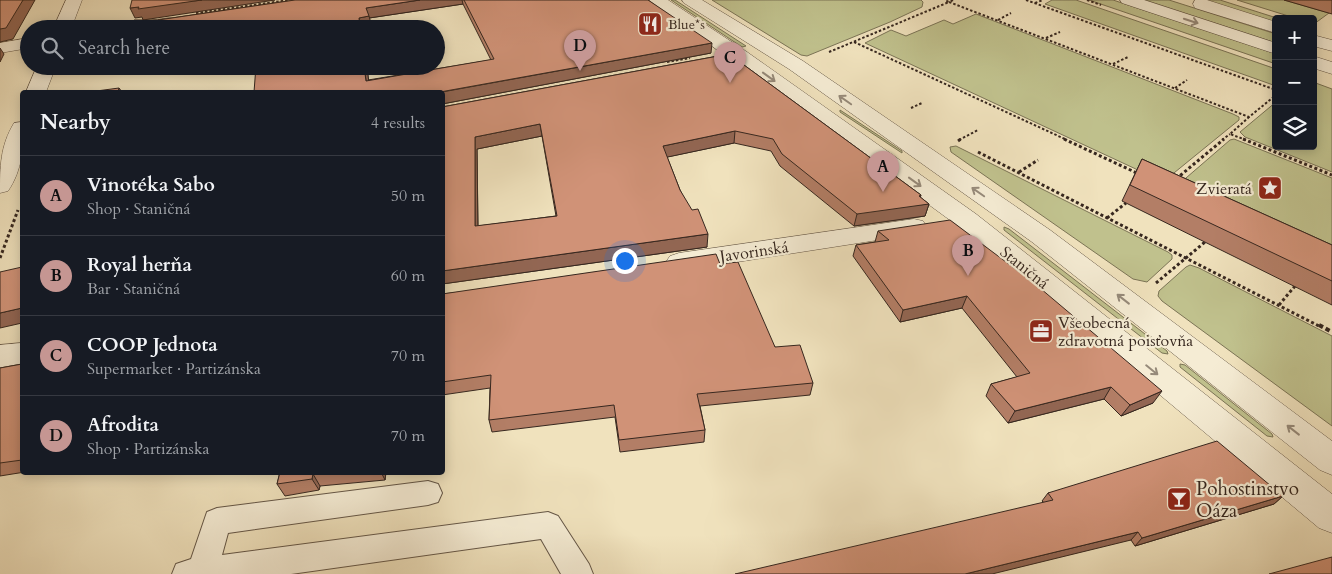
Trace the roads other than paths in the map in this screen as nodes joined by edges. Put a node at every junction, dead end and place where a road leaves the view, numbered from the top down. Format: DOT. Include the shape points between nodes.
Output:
graph roads {
  1 [pos="74,0"];
  2 [pos="656,0"];
  3 [pos="690,0"];
  4 [pos="1128,0"];
  5 [pos="1187,0"];
  6 [pos="66,20"];
  7 [pos="1272,27"];
  8 [pos="1317,41"];
  9 [pos="20,45"];
  10 [pos="1332,46"];
  11 [pos="0,48"];
  12 [pos="1272,48"];
  13 [pos="768,50"];
  14 [pos="740,56"];
  15 [pos="712,61"];
  16 [pos="1317,63"];
  17 [pos="1332,68"];
  18 [pos="43,75"];
  19 [pos="37,90"];
  20 [pos="20,133"];
  21 [pos="0,186"];
  22 [pos="1006,212"];
  23 [pos="967,220"];
  24 [pos="653,266"];
  25 [pos="20,354"];
  26 [pos="0,357"];
  27 [pos="1332,460"];
  28 [pos="428,493"];
  29 [pos="1332,516"];
  30 [pos="195,573"];
  31 [pos="578,574"];
  1 -- 6 [label="street"];
  2 -- 14 [label="street, Staničná"];
  3 -- 13 [label="street, Staničná"];
  4 -- 12 [label="street, one-way"];
  5 -- 7 [label="street"];
  8 -- 10 [label="street"];
  9 -- 11 [label="street"];
  13 -- 14 [label="street"];
  22 -- 13 [label="street, Staničná, one-way" via="796,65"];
  14 -- 15 [label="street"];
  14 -- 23 [label="street, Staničná, one-way"];
  16 -- 17 [label="street"];
  18 -- 19 [label="street"];
  20 -- 21 [label="street"];
  22 -- 23 [label="street, Javorinská"];
  27 -- 22 [label="street, Staničná, one-way"];
  23 -- 24 [label="street, Javorinská"];
  23 -- 29 [label="street, Staničná, one-way"];
  25 -- 26 [label="street"];
  28 -- 30 [label="lane" via="217,521"];
  30 -- 31 [label="lane" via="548,525"];
}
